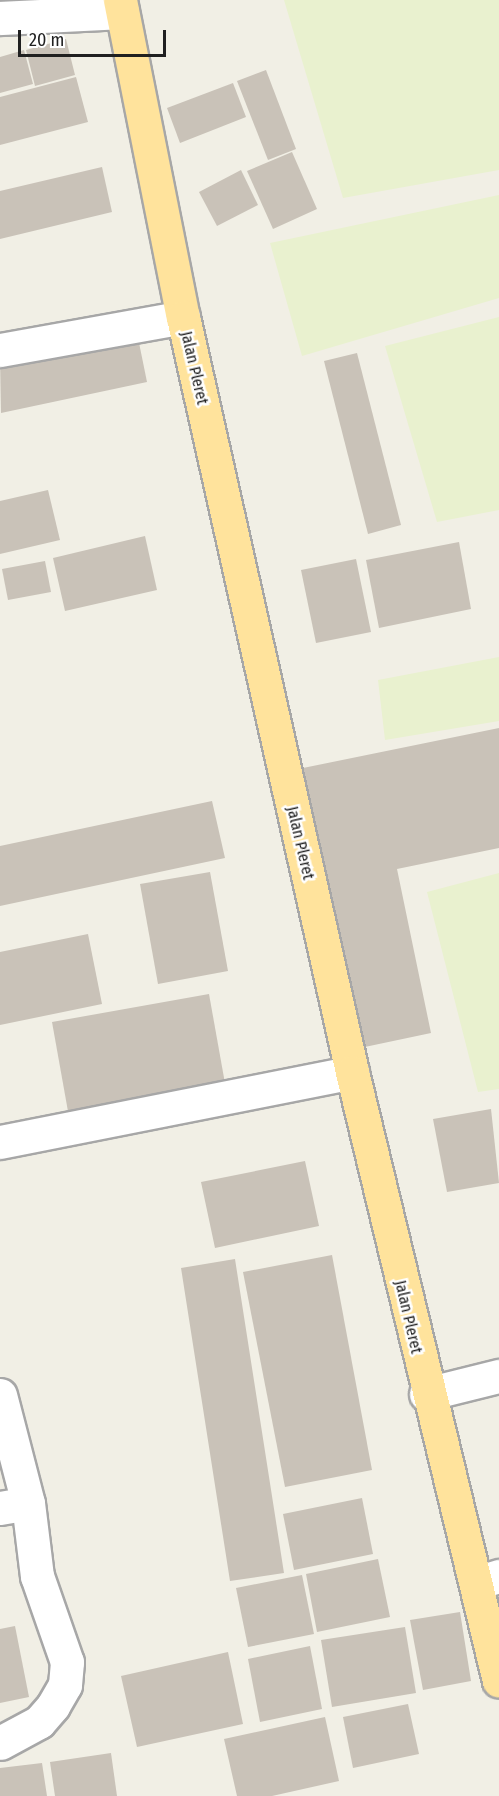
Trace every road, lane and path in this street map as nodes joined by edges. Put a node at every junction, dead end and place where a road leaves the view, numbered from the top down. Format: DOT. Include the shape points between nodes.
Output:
graph roads {
  1 [pos="121,6"];
  2 [pos="0,18"];
  3 [pos="183,317"];
  4 [pos="0,350"];
  5 [pos="352,1072"];
  6 [pos="0,1142"];
  7 [pos="499,1376"];
  8 [pos="426,1394"];
  9 [pos="0,1395"];
  10 [pos="14,1505"];
  11 [pos="487,1580"];
  12 [pos="499,1681"];
  13 [pos="0,1743"];
  1 -- 2 [label="street"];
  1 -- 3 [label="main road, Jalan Pleret"];
  3 -- 4 [label="street"];
  3 -- 5 [label="main road, Jalan Pleret"];
  5 -- 6 [label="street"];
  5 -- 8 [label="main road, Jalan Pleret"];
  7 -- 8 [label="street"];
  8 -- 11 [label="main road, Jalan Pleret"];
  9 -- 10 [label="street"];
  10 -- 13 [label="street" via="67,1662 66,1685 39,1722"];
  11 -- 12 [label="main road, Jalan Pleret"];
}
